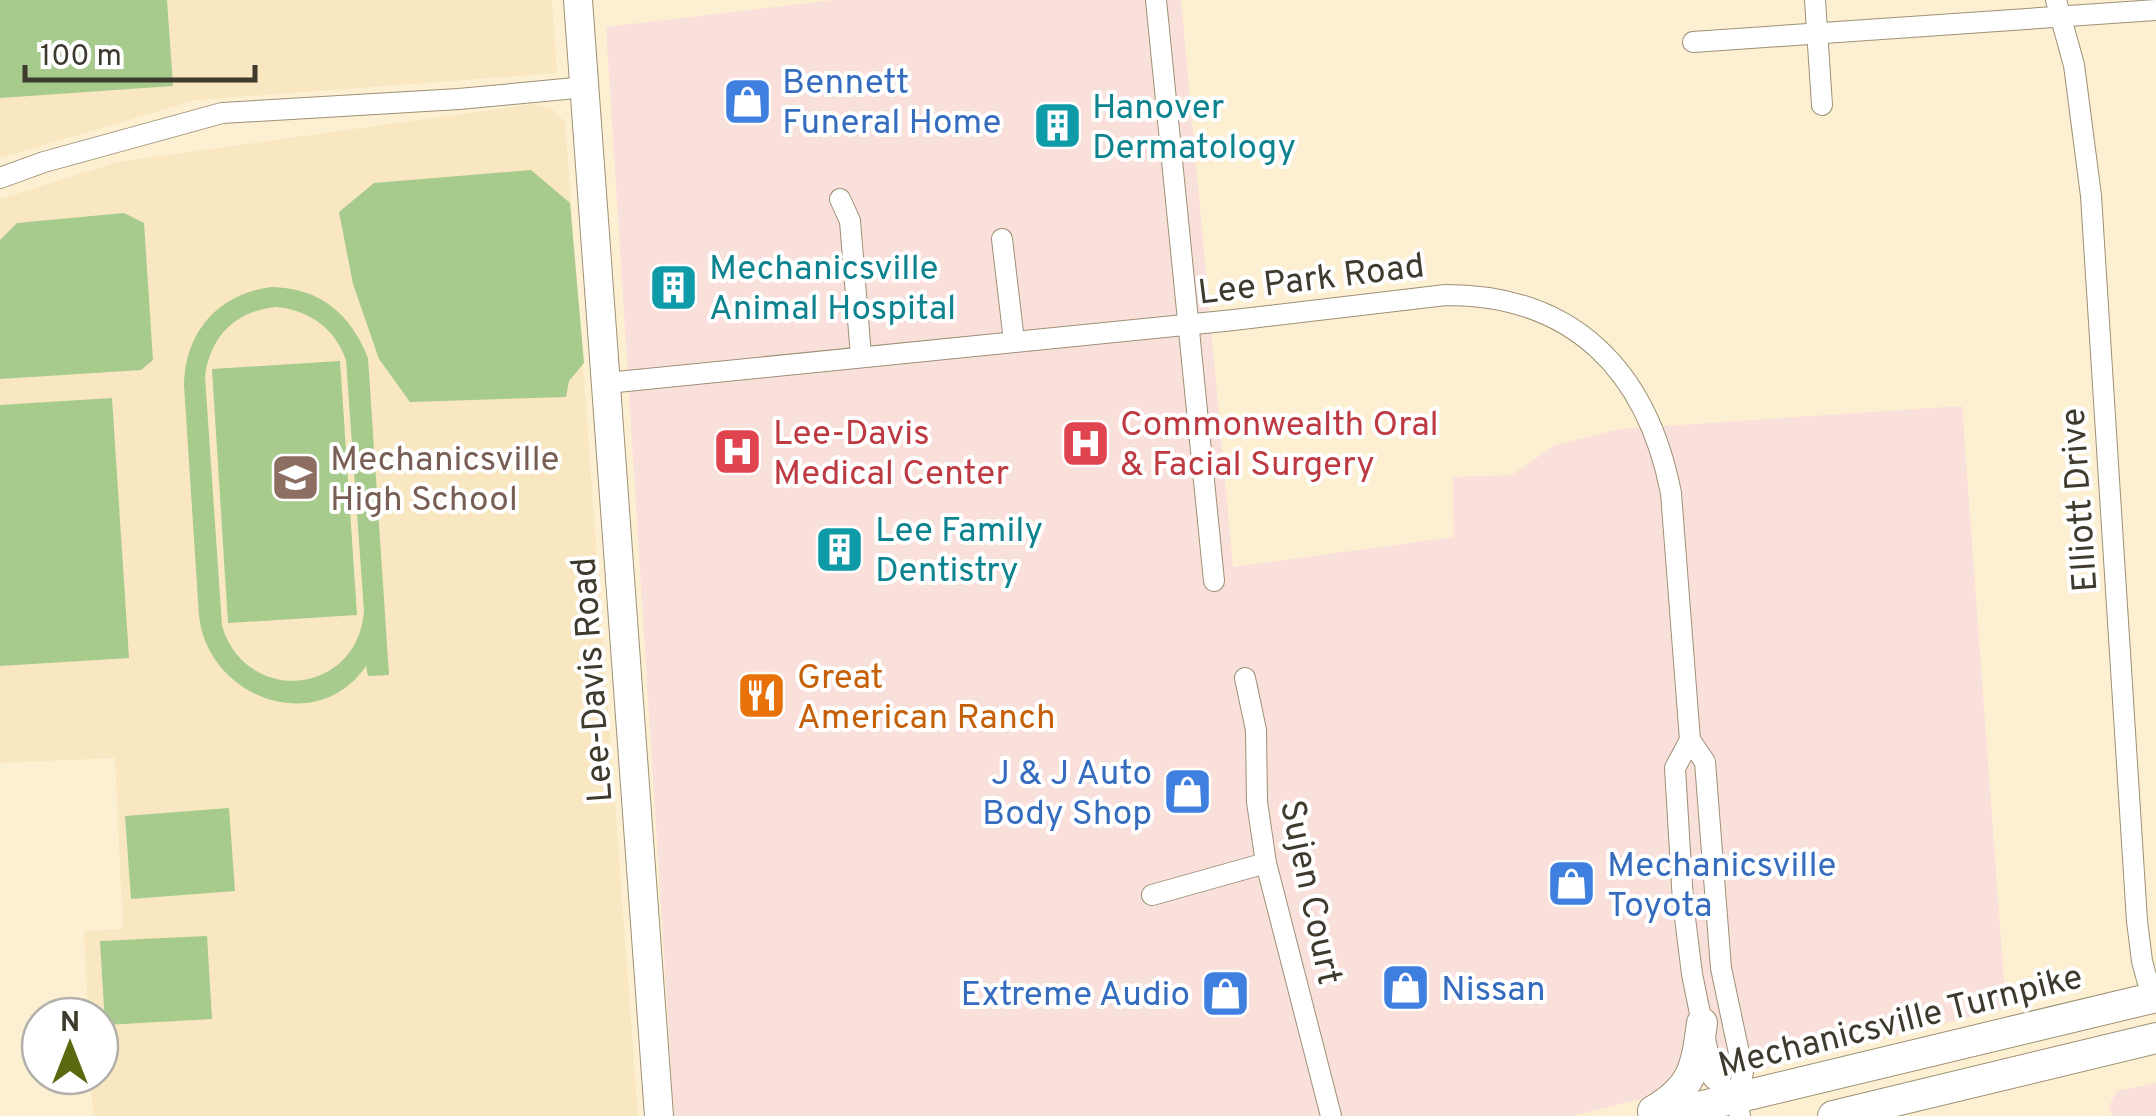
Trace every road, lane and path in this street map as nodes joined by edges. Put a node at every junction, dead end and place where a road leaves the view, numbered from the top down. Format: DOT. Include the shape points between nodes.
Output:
graph roads {
  1 [pos="578,0"];
  2 [pos="1156,0"];
  3 [pos="1815,0"];
  4 [pos="2059,8"];
  5 [pos="2156,10"];
  6 [pos="1817,34"];
  7 [pos="1693,42"];
  8 [pos="586,88"];
  9 [pos="1822,104"];
  10 [pos="0,178"];
  11 [pos="840,199"];
  12 [pos="1002,239"];
  13 [pos="1190,324"];
  14 [pos="1014,341"];
  15 [pos="861,356"];
  16 [pos="607,384"];
  17 [pos="1214,581"];
  18 [pos="1245,678"];
  19 [pos="1690,740"];
  20 [pos="1266,863"];
  21 [pos="1152,895"];
  22 [pos="2154,998"];
  23 [pos="1702,1023"];
  24 [pos="2156,1038"];
  25 [pos="1739,1107"];
  26 [pos="659,1116"];
  27 [pos="1331,1116"];
  28 [pos="1645,1116"];
  29 [pos="1661,1116"];
  30 [pos="1833,1116"];
  1 -- 8 [label="main road, Lee-Davis Road"];
  2 -- 13 [label="street"];
  3 -- 6 [label="street"];
  4 -- 5 [label="street"];
  4 -- 6 [label="street"];
  4 -- 22 [label="street, Elliott Drive" via="2074,64 2092,196 2137,922"];
  6 -- 7 [label="street"];
  6 -- 9 [label="street"];
  8 -- 10 [label="street" via="222,113"];
  8 -- 16 [label="main road, Lee-Davis Road"];
  11 -- 15 [label="street" via="850,221"];
  12 -- 14 [label="street"];
  13 -- 14 [label="street, Lee Park Road"];
  13 -- 17 [label="street"];
  13 -- 19 [label="street, Lee Park Road" via="1473,295 1536,309 1583,334 1640,402 1665,464"];
  14 -- 15 [label="street, Lee Park Road"];
  15 -- 16 [label="street, Lee Park Road"];
  16 -- 26 [label="main road, Lee-Davis Road"];
  18 -- 20 [label="street, Sujen Court" via="1256,730"];
  19 -- 23 [label="street, Lee Park Road" via="1675,768 1683,902"];
  19 -- 25 [label="street, Lee Park Road" via="1704,762 1721,968 1743,1072"];
  20 -- 21 [label="street"];
  20 -- 27 [label="street, Sujen Court"];
  22 -- 25 [label="highway, Mechanicsville Turnpike"];
  23 -- 25 [label="street, Lee Park Road" via="1713,1078"];
  23 -- 28 [label="highway" via="1689,1080"];
  24 -- 30 [label="highway"];
  25 -- 29 [label="highway, Mechanicsville Turnpike"];
}
